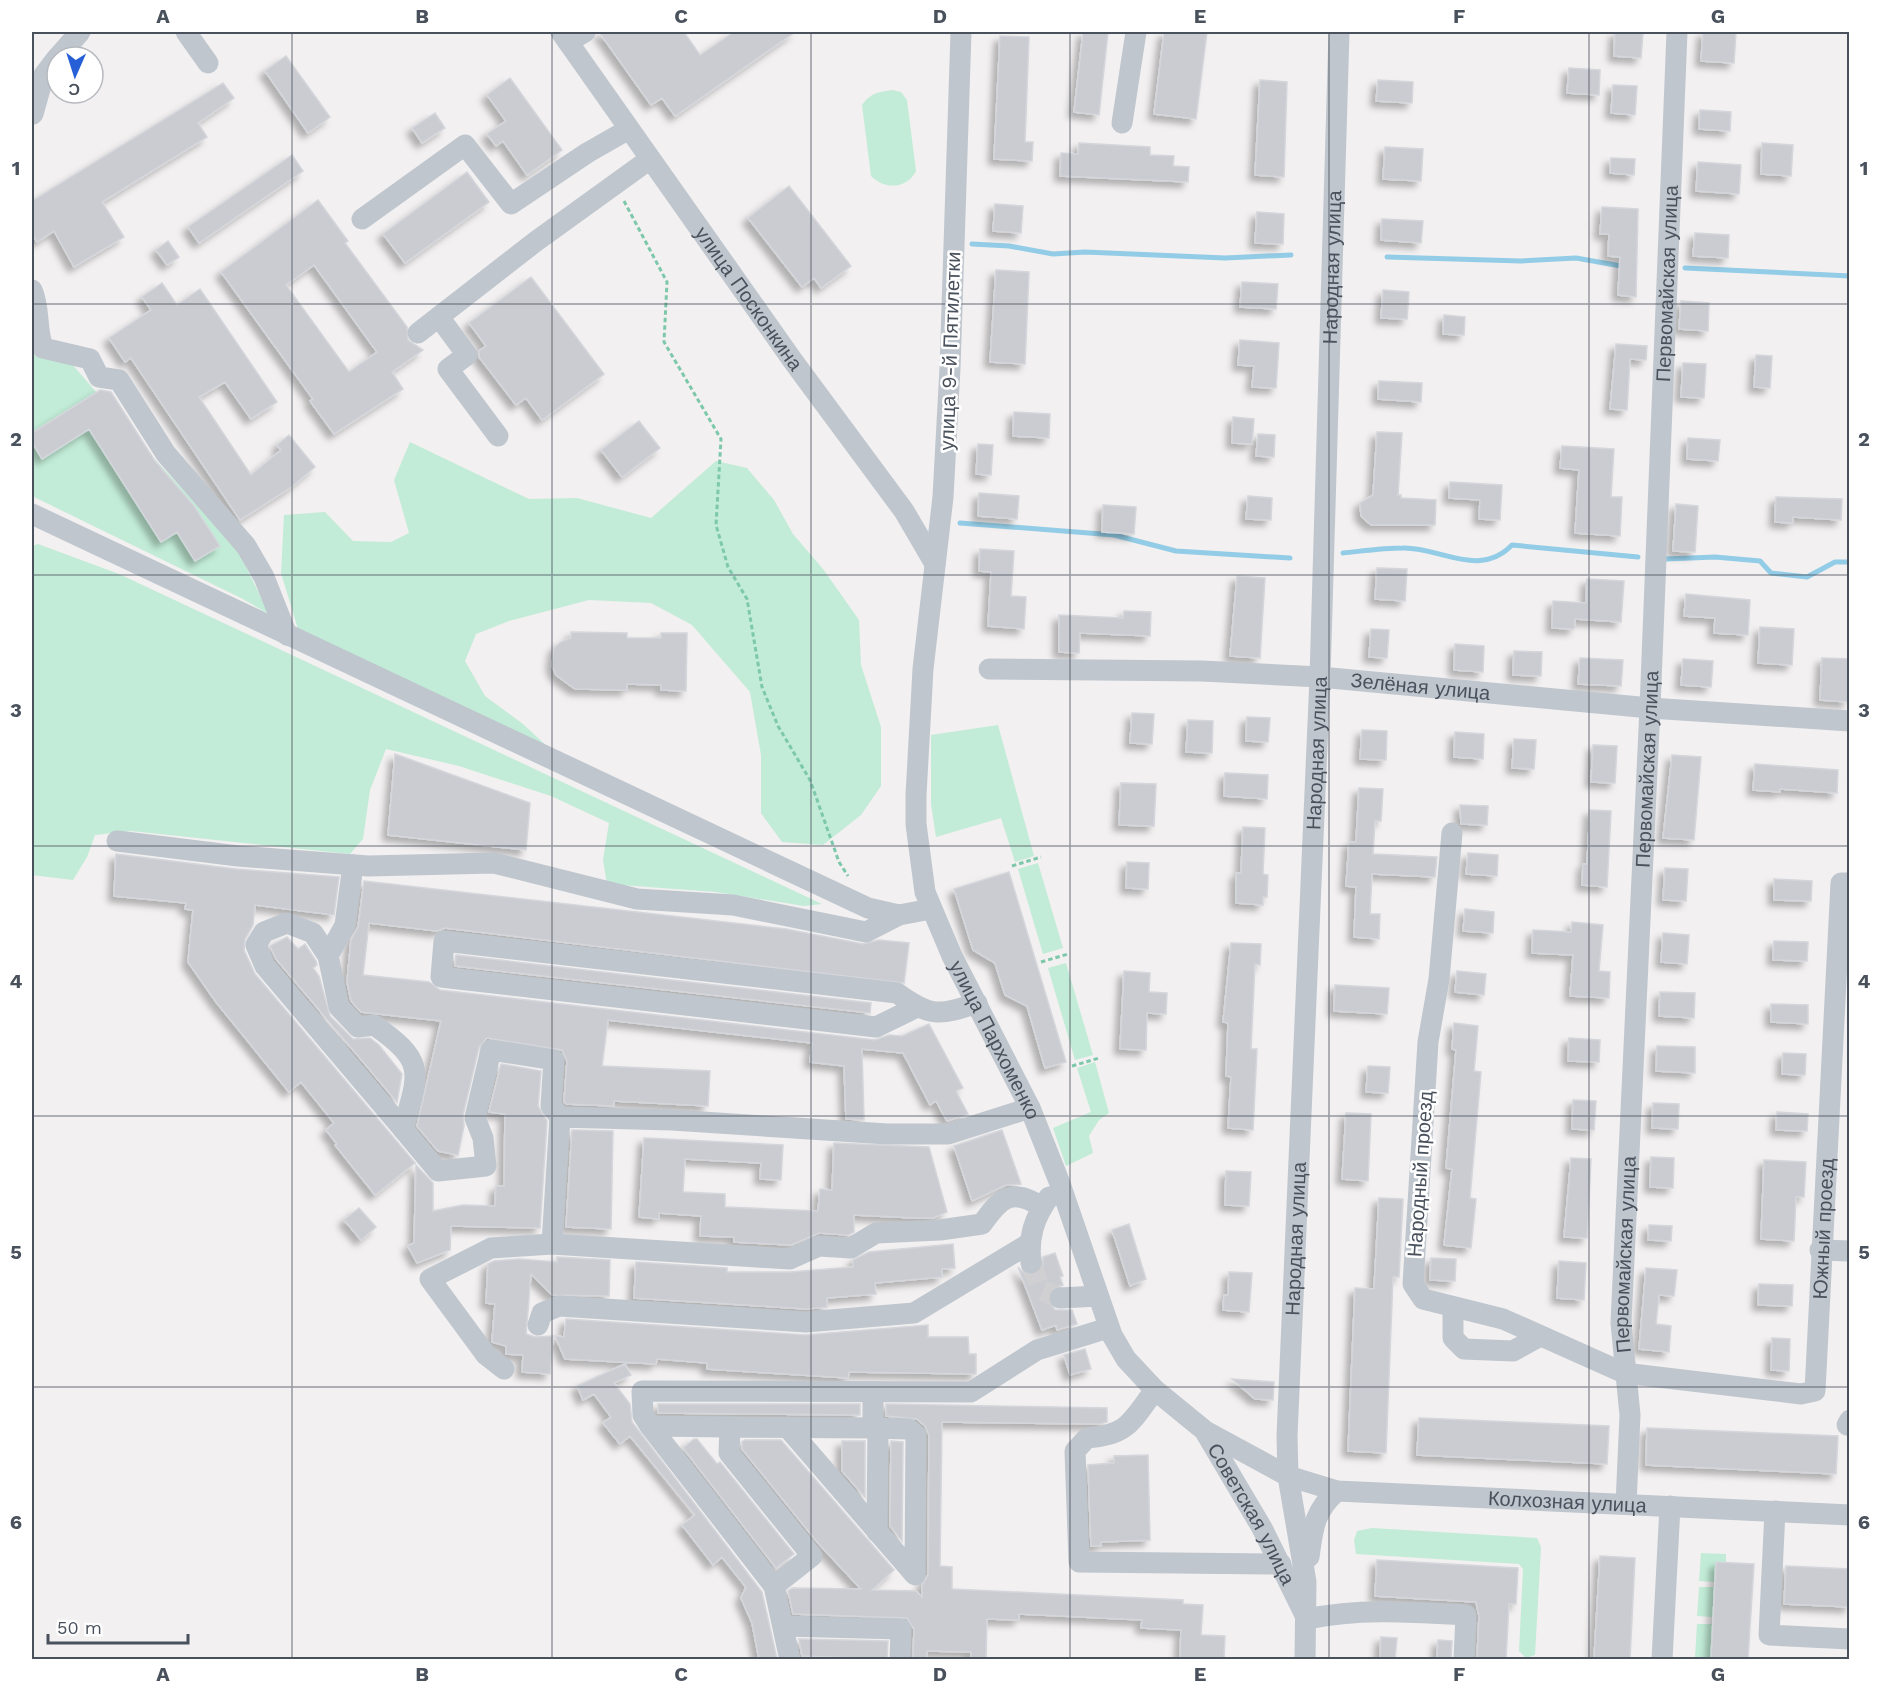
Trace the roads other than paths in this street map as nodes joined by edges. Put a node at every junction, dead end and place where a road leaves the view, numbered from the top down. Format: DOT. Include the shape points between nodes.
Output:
graph roads {
  1 [pos="80,32"];
  2 [pos="186,32"];
  3 [pos="961,32"];
  4 [pos="1136,32"];
  5 [pos="1339,32"];
  6 [pos="1677,32"];
  7 [pos="572,35"];
  8 [pos="68,45"];
  9 [pos="208,63"];
  10 [pos="45,74"];
  11 [pos="32,117"];
  12 [pos="1122,123"];
  13 [pos="629,129"];
  14 [pos="650,159"];
  15 [pos="362,219"];
  16 [pos="32,290"];
  17 [pos="439,317"];
  18 [pos="418,333"];
  19 [pos="498,436"];
  20 [pos="32,514"];
  21 [pos="935,564"];
  22 [pos="287,635"];
  23 [pos="923,669"];
  24 [pos="989,669"];
  25 [pos="1320,677"];
  26 [pos="1650,708"];
  27 [pos="1850,722"];
  28 [pos="1452,833"];
  29 [pos="117,841"];
  30 [pos="353,865"];
  31 [pos="1850,884"];
  32 [pos="931,909"];
  33 [pos="900,915"];
  34 [pos="328,956"];
  35 [pos="977,1003"];
  36 [pos="917,1007"];
  37 [pos="1030,1108"];
  38 [pos="560,1117"];
  39 [pos="403,1129"];
  40 [pos="1059,1182"];
  41 [pos="1042,1207"];
  42 [pos="552,1244"];
  43 [pos="1820,1250"];
  44 [pos="1850,1251"];
  45 [pos="1098,1296"];
  46 [pos="1060,1298"];
  47 [pos="1454,1307"];
  48 [pos="538,1324"];
  49 [pos="1108,1328"];
  50 [pos="1540,1336"];
  51 [pos="504,1369"];
  52 [pos="1624,1373"];
  53 [pos="1155,1390"];
  54 [pos="873,1392"];
  55 [pos="650,1426"];
  56 [pos="730,1427"];
  57 [pos="787,1427"];
  58 [pos="875,1428"];
  59 [pos="1204,1430"];
  60 [pos="1288,1476"];
  61 [pos="1337,1491"];
  62 [pos="1626,1504"];
  63 [pos="1670,1506"];
  64 [pos="1775,1511"];
  65 [pos="1850,1515"];
  66 [pos="877,1532"];
  67 [pos="1281,1564"];
  68 [pos="1306,1582"];
  69 [pos="774,1586"];
  70 [pos="1307,1619"];
  71 [pos="783,1626"];
  72 [pos="1850,1639"];
  73 [pos="790,1659"];
  74 [pos="900,1659"];
  75 [pos="1305,1659"];
  76 [pos="1464,1659"];
  77 [pos="1662,1659"];
  1 -- 8 [label="street"];
  2 -- 9 [label="street"];
  3 -- 21 [label="street, улица 9-й Пятилетки" via="950,368"];
  4 -- 12 [label="street"];
  5 -- 25 [label="street, Народная улица"];
  6 -- 26 [label="street, Первомайская улица"];
  7 -- 13 [label="street, улица Посконкина"];
  10 -- 11 [label="street"];
  13 -- 14 [label="street, улица Посконкина"];
  13 -- 15 [label="street" via="511,204 465,144"];
  14 -- 17 [label="street"];
  14 -- 21 [label="street, улица Посконкина" via="904,511"];
  16 -- 22 [label="street" via="43,348 90,359 99,377 119,380 166,454 246,546 264,577"];
  17 -- 18 [label="street"];
  17 -- 19 [label="street" via="467,355 448,369"];
  20 -- 22 [label="street"];
  21 -- 23 [label="street, улица 9-й Пятилетки"];
  22 -- 33 [label="street" via="858,903"];
  23 -- 32 [label="street, улица Пархоменко" via="916,824"];
  24 -- 25 [label="street, Зелёная улица" via="1202,671"];
  25 -- 26 [label="street, Зелёная улица"];
  25 -- 60 [label="street, Народная улица"];
  26 -- 27 [label="street, Зелёная улица"];
  26 -- 52 [label="street, Первомайская улица" via="1622,1311"];
  28 -- 47 [label="street, Народный проезд" via="1428,1042 1413,1284 1424,1299"];
  29 -- 30 [label="street"];
  30 -- 33 [label="street" via="494,863 637,899 733,904 866,932"];
  30 -- 34 [label="street" via="345,925"];
  31 -- 43 [label="street, Южный проезд" via="1841,883"];
  32 -- 33 [label="street"];
  32 -- 35 [label="street, улица Пархоменко"];
  34 -- 39 [label="street" via="339,1007 358,1027 375,1026 402,1045 415,1070 416,1083"];
  34 -- 39 [label="street" via="313,933 287,923 264,932 256,945 265,966"];
  35 -- 36 [label="street" via="944,1014"];
  35 -- 37 [label="street, улица Пархоменко"];
  36 -- 36 [label="street" via="897,993 444,942 441,977 876,1026"];
  37 -- 38 [label="street" via="948,1134"];
  37 -- 40 [label="street, улица Пархоменко"];
  38 -- 39 [label="street" via="551,1106 554,1060 491,1050 475,1118 483,1138 486,1166 438,1171"];
  38 -- 42 [label="street"];
  40 -- 41 [label="street"];
  40 -- 45 [label="street, улица Пархоменко"];
  41 -- 42 [label="street" via="1023,1195 1011,1196 991,1211 982,1224 876,1233 851,1248 819,1246 790,1259"];
  41 -- 48 [label="street" via="1033,1223 1031,1253 914,1313 806,1322 559,1306 542,1313"];
  42 -- 51 [label="street" via="491,1248 430,1279 486,1355"];
  43 -- 44 [label="street"];
  43 -- 52 [label="street, Южный проезд" via="1815,1391 1801,1394"];
  45 -- 46 [label="street"];
  45 -- 49 [label="street, улица Пархоменко"];
  47 -- 50 [label="street, Народный проезд" via="1503,1319"];
  47 -- 50 [label="street" via="1453,1338 1464,1349 1513,1351"];
  49 -- 53 [label="street, улица Пархоменко" via="1126,1359"];
  49 -- 54 [label="street" via="1037,1350 971,1392"];
  50 -- 52 [label="street, Народный проезд"];
  52 -- 62 [label="street, Первомайская улица" via="1630,1414"];
  53 -- 59 [label="street, Советская улица"];
  53 -- 67 [label="street" via="1123,1430 1087,1438 1075,1451 1079,1562"];
  54 -- 55 [label="street" via="642,1391 643,1414"];
  54 -- 58 [label="street"];
  55 -- 56 [label="street"];
  55 -- 69 [label="street"];
  56 -- 57 [label="street"];
  56 -- 69 [label="street" via="729,1453 812,1556"];
  57 -- 58 [label="street"];
  57 -- 66 [label="street"];
  58 -- 66 [label="street"];
  58 -- 66 [label="street" via="909,1430 916,1435 915,1575"];
  59 -- 60 [label="street"];
  59 -- 67 [label="street, Советская улица"];
  60 -- 61 [label="street, Колхозная улица"];
  60 -- 68 [label="street, Народная улица"];
  61 -- 62 [label="street, Колхозная улица"];
  61 -- 68 [label="street" via="1323,1504 1313,1526"];
  62 -- 63 [label="street, Колхозная улица"];
  63 -- 64 [label="street, Колхозная улица"];
  63 -- 77 [label="street"];
  64 -- 65 [label="street, Колхозная улица"];
  64 -- 72 [label="street" via="1769,1635"];
  67 -- 70 [label="street, Советская улица"];
  68 -- 70 [label="street"];
  69 -- 71 [label="street"];
  70 -- 75 [label="street, Советская улица"];
  70 -- 76 [label="street" via="1379,1610 1466,1615"];
  71 -- 73 [label="street"];
  71 -- 74 [label="street" via="901,1629"];
}
